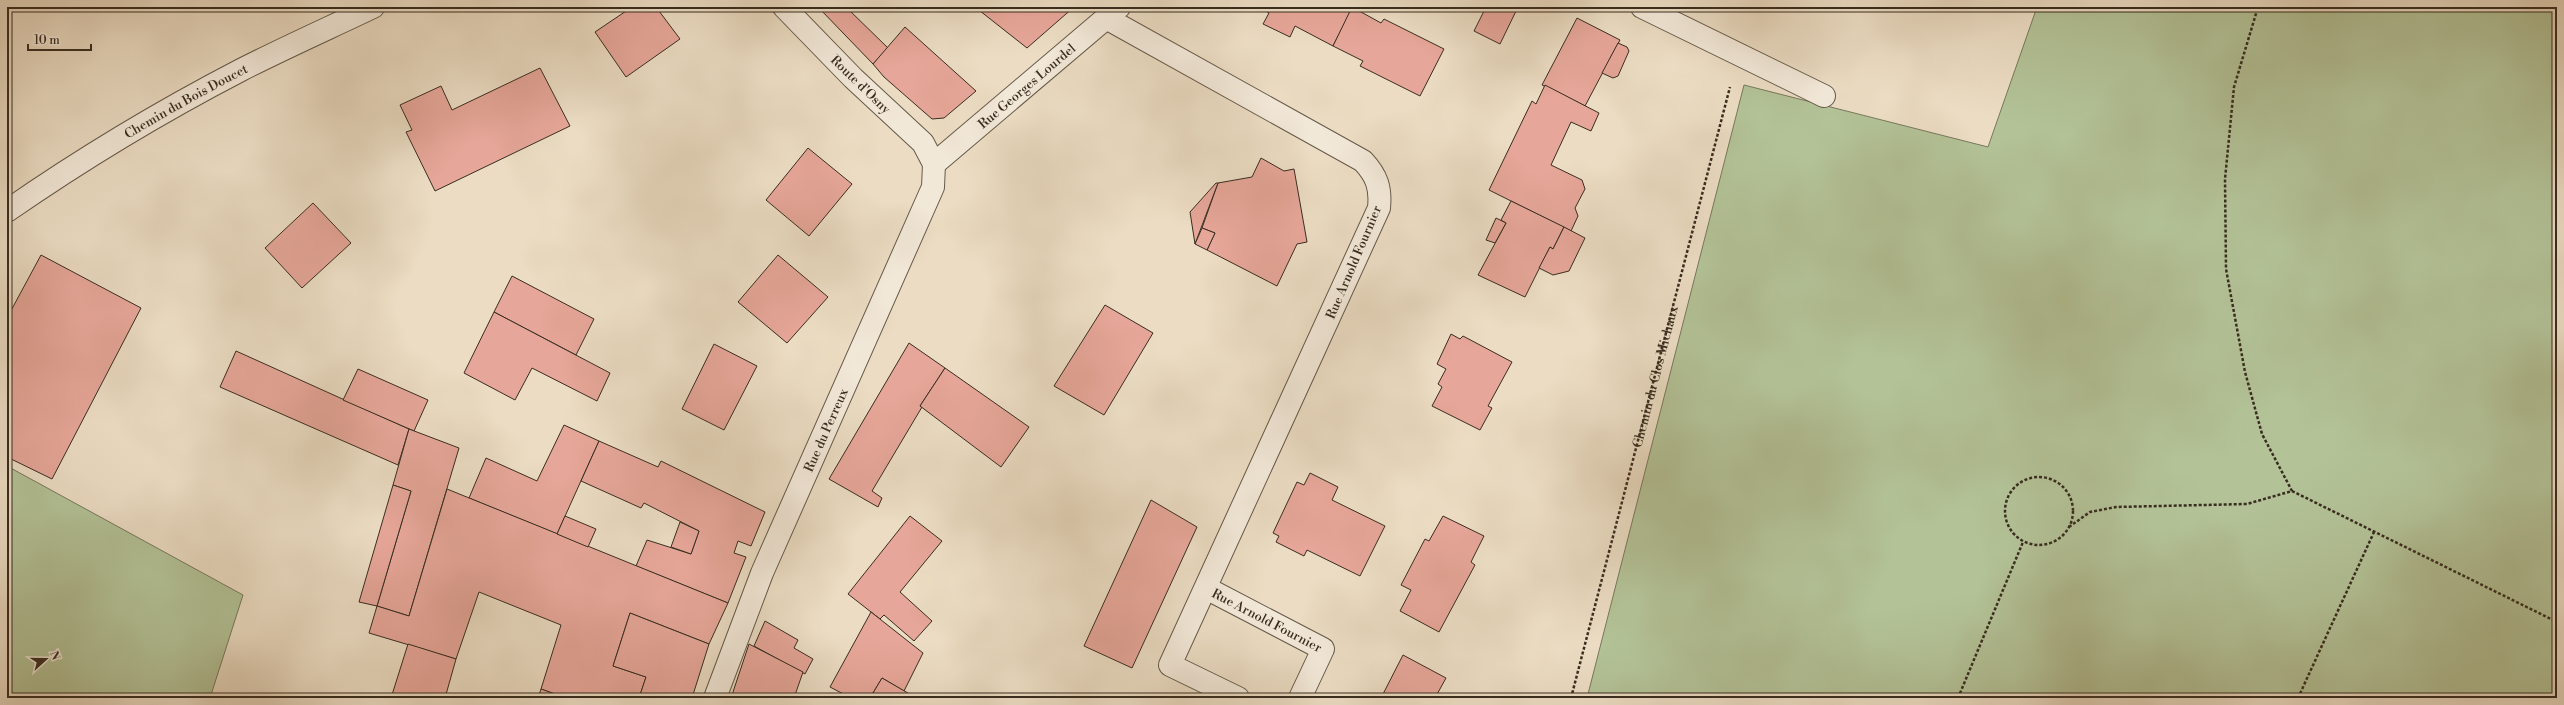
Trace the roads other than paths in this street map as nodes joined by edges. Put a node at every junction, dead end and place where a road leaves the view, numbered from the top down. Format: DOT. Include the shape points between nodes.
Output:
graph roads {
  1 [pos="373,7"];
  2 [pos="784,7"];
  3 [pos="1642,7"];
  4 [pos="1113,12"];
  5 [pos="1824,96"];
  6 [pos="934,164"];
  7 [pos="7,211"];
  8 [pos="1206,588"];
  9 [pos="715,698"];
  10 [pos="1238,698"];
  11 [pos="1300,698"];
  1 -- 7 [label="street, Chemin du Bois Doucet" via="241,70 168,110 102,148"];
  2 -- 6 [label="street, Route d'Osny" via="923,143"];
  3 -- 5 [label="street"];
  4 -- 6 [label="street, Rue Georges Lourdel"];
  4 -- 8 [label="street, Rue Arnold Fournier" via="1363,161 1374,174 1380,192 1379,208"];
  6 -- 9 [label="street, Rue du Perreux" via="933,186 762,573"];
  8 -- 10 [label="street, Rue Arnold Fournier" via="1170,665"];
  8 -- 11 [label="street, Rue Arnold Fournier" via="1323,649"];
}
